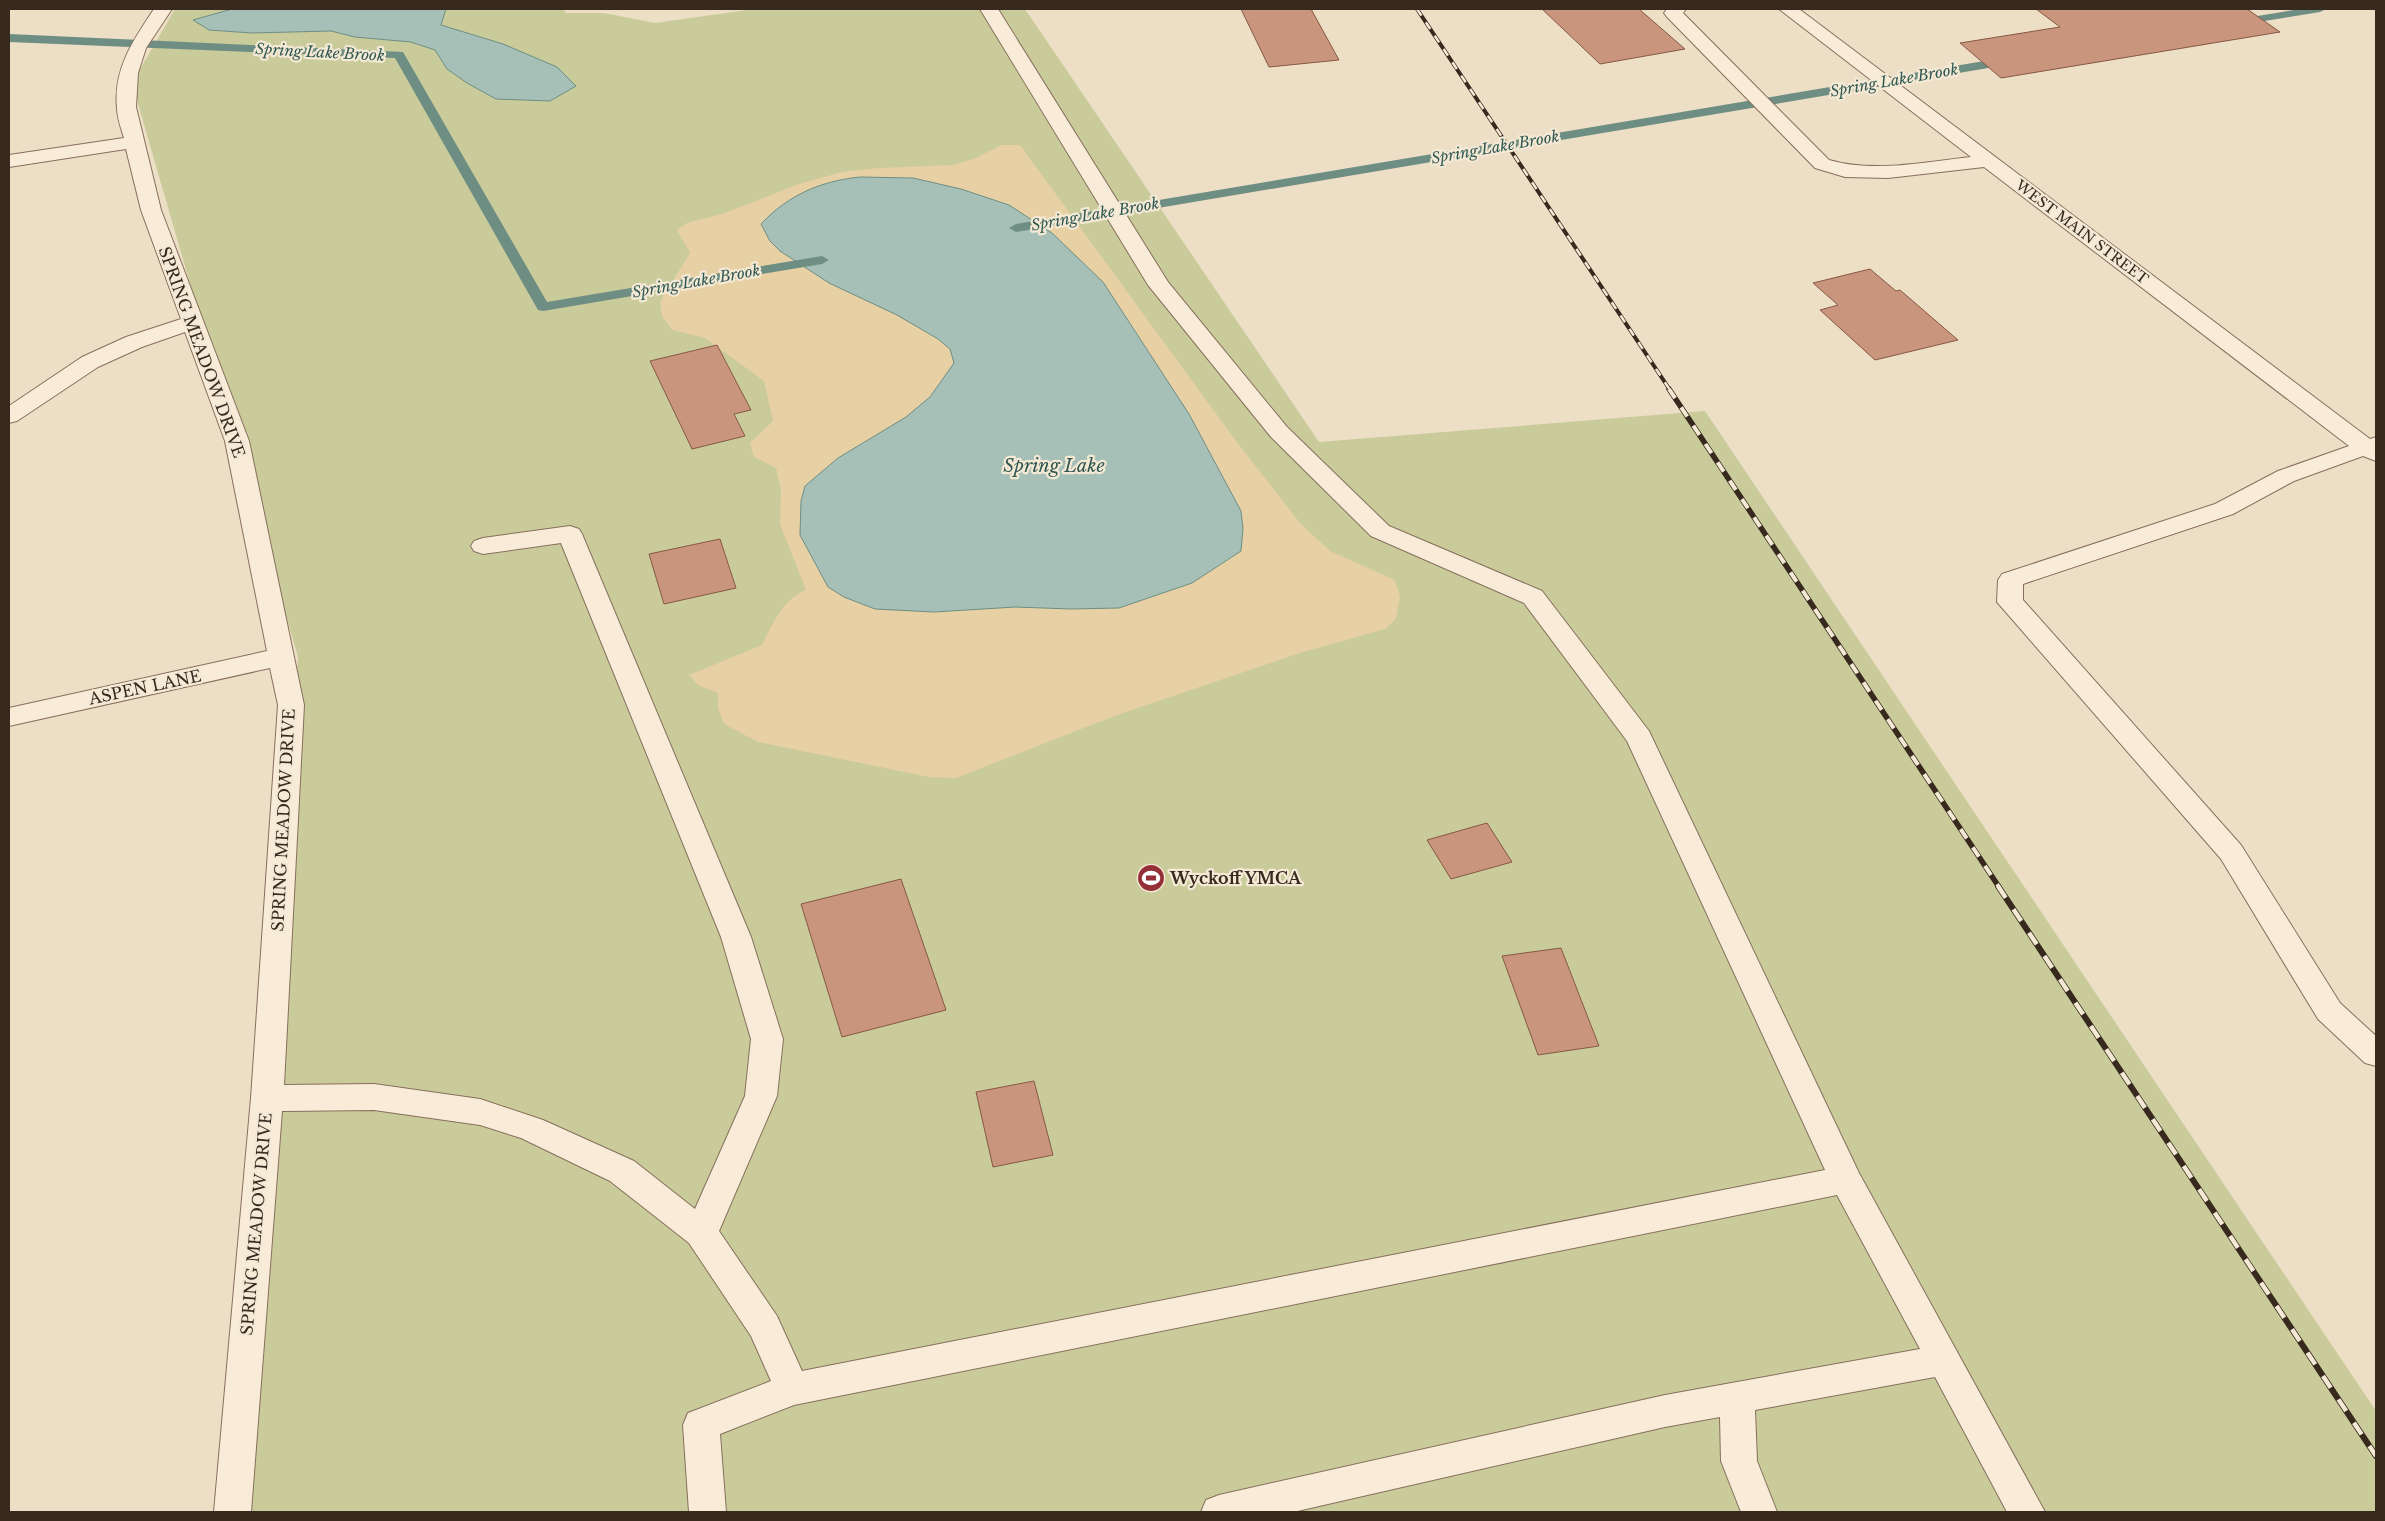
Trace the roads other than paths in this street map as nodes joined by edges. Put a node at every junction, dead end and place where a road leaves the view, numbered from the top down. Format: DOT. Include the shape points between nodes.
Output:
graph roads {
  1 [pos="163,9"];
  2 [pos="989,9"];
  3 [pos="1677,9"];
  4 [pos="1788,9"];
  5 [pos="133,142"];
  6 [pos="9,161"];
  7 [pos="1989,162"];
  8 [pos="193,322"];
  9 [pos="9,416"];
  10 [pos="2372,449"];
  11 [pos="483,546"];
  12 [pos="281,657"];
  13 [pos="9,717"];
  14 [pos="2376,1054"];
  15 [pos="267,1098"];
  16 [pos="1846,1180"];
  17 [pos="701,1234"];
  18 [pos="1944,1360"];
  19 [pos="792,1389"];
  20 [pos="1737,1397"];
  21 [pos="1259,1508"];
  22 [pos="232,1512"];
  23 [pos="706,1512"];
  24 [pos="1219,1512"];
  25 [pos="1759,1512"];
  26 [pos="2027,1512"];
  1 -- 5 [label="street, SPRING MEADOW DRIVE" via="137,48 129,73 126,108"];
  2 -- 16 [label="street" via="1158,286 1279,432 1380,531 1533,597 1639,738"];
  3 -- 7 [label="street" via="1673,13 1822,164 1845,172 1888,172"];
  4 -- 7 [label="street, WEST MAIN STREET"];
  5 -- 6 [label="street"];
  5 -- 8 [label="street, SPRING MEADOW DRIVE" via="151,210"];
  7 -- 10 [label="street, WEST MAIN STREET"];
  8 -- 9 [label="street" via="90,362"];
  8 -- 12 [label="street, SPRING MEADOW DRIVE" via="237,441"];
  10 -- 14 [label="street" via="2286,476 2224,509 2011,580 2010,602 2231,852 2329,1011"];
  11 -- 17 [label="street" via="570,534 736,937 767,1038 761,1096"];
  12 -- 13 [label="street, ASPEN LANE"];
  12 -- 15 [label="street, SPRING MEADOW DRIVE" via="291,705"];
  15 -- 17 [label="street" via="374,1097 480,1112 532,1129 622,1171"];
  15 -- 22 [label="street, SPRING MEADOW DRIVE"];
  16 -- 18 [label="street"];
  16 -- 19 [label="street"];
  17 -- 19 [label="street" via="765,1327"];
  18 -- 20 [label="street"];
  18 -- 26 [label="street"];
  19 -- 23 [label="street" via="701,1425"];
  20 -- 21 [label="street" via="1655,1413"];
  20 -- 25 [label="street" via="1739,1461"];
  21 -- 24 [label="street"];
}
